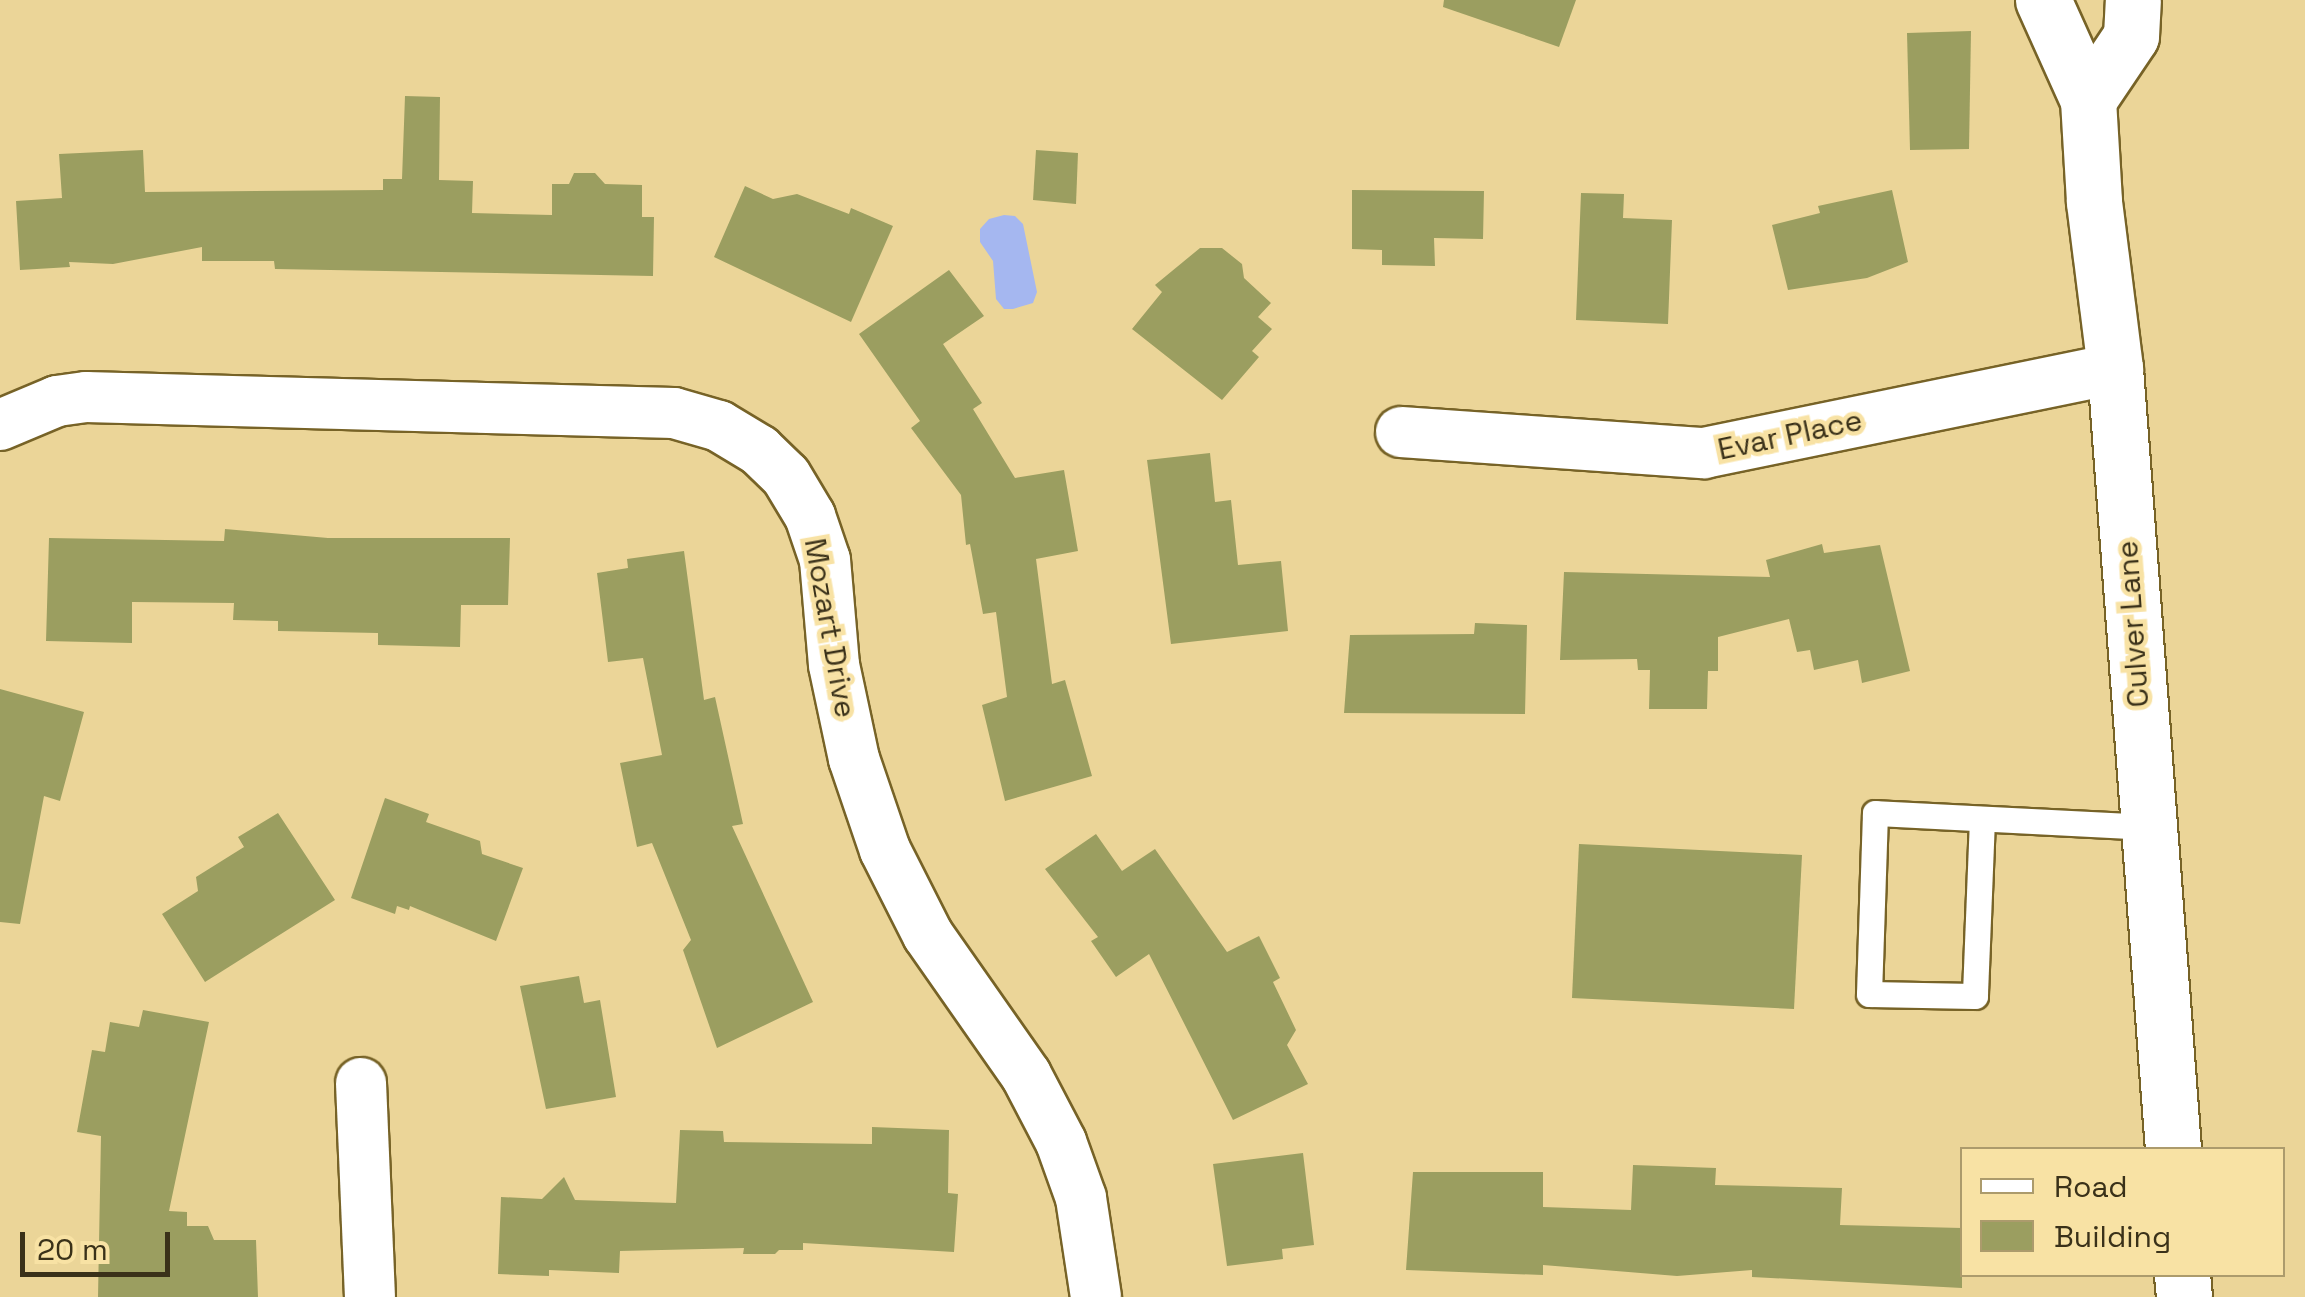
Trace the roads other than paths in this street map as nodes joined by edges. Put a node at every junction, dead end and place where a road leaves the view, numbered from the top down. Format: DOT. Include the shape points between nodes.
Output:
graph roads {
  1 [pos="2043,0"];
  2 [pos="2133,0"];
  3 [pos="2088,100"];
  4 [pos="2115,369"];
  5 [pos="0,425"];
  6 [pos="1401,432"];
  7 [pos="1982,819"];
  8 [pos="2147,828"];
  9 [pos="360,1083"];
  10 [pos="2173,1147"];
  11 [pos="370,1297"];
  12 [pos="1096,1297"];
  1 -- 3 [label="street, Culver Lane"];
  2 -- 3 [label="street" via="2131,36"];
  3 -- 4 [label="street, Culver Lane"];
  4 -- 6 [label="street, Evar Place" via="1704,453"];
  4 -- 8 [label="street, Culver Lane"];
  5 -- 12 [label="street, Mozart Drive" via="57,401 86,397 674,413 719,426 760,450 786,476 810,516 825,560 834,665 854,759 885,850 928,936 1026,1075 1062,1142 1082,1198"];
  7 -- 7 [label="lane" via="1874,813 1869,994 1975,996"];
  7 -- 8 [label="lane"];
  8 -- 10 [label="street, Culver Lane"];
  9 -- 11 [label="street"];
}
